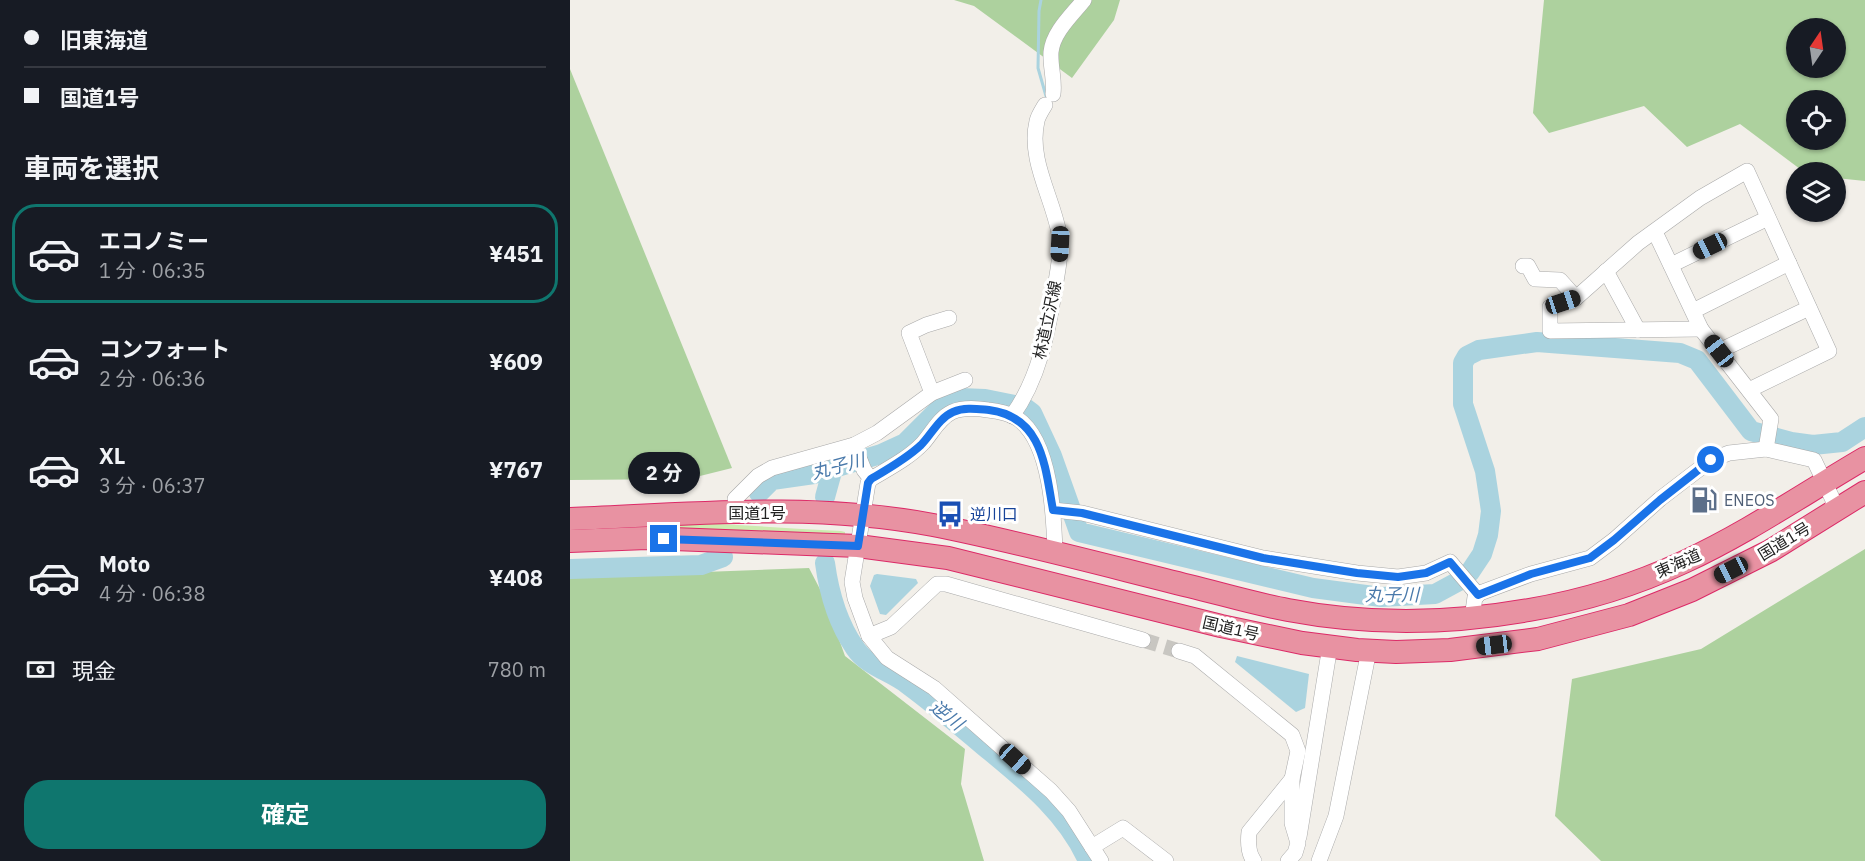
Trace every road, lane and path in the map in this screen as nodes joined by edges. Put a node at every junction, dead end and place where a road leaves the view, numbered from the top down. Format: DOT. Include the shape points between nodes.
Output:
graph roads {
  1 [pos="1084,0"];
  2 [pos="1768,218"];
  3 [pos="1655,232"];
  4 [pos="1789,262"];
  5 [pos="1671,265"];
  6 [pos="1523,266"];
  7 [pos="1606,271"];
  8 [pos="1576,298"];
  9 [pos="1809,308"];
  10 [pos="1693,311"];
  11 [pos="949,318"];
  12 [pos="1701,329"];
  13 [pos="1638,330"];
  14 [pos="1719,351"];
  15 [pos="965,380"];
  16 [pos="1749,390"];
  17 [pos="932,393"];
  18 [pos="1013,414"];
  19 [pos="855,448"];
  20 [pos="1766,449"];
  21 [pos="1865,459"];
  22 [pos="868,475"];
  23 [pos="1865,476"];
  24 [pos="1825,482"];
  25 [pos="1865,492"];
  26 [pos="735,499"];
  27 [pos="1055,510"];
  28 [pos="1833,510"];
  29 [pos="864,515"];
  30 [pos="570,519"];
  31 [pos="570,541"];
  32 [pos="858,546"];
  33 [pos="1055,553"];
  34 [pos="1478,595"];
  35 [pos="1472,618"];
  36 [pos="869,636"];
  37 [pos="1143,640"];
  38 [pos="1330,646"];
  39 [pos="1370,650"];
  40 [pos="1179,651"];
  41 [pos="1292,780"];
  42 [pos="1298,843"];
  43 [pos="1092,847"];
  44 [pos="1101,861"];
  45 [pos="1166,861"];
  46 [pos="1254,861"];
  47 [pos="1288,861"];
  48 [pos="1319,861"];
  1 -- 18 [label="street, 林道立沢線" via="1055,37 1051,52 1054,85 1037,120 1038,164 1059,232 1059,257 1039,361"];
  2 -- 3 [label="street" via="1747,171 1700,198"];
  2 -- 4 [label="street"];
  2 -- 5 [label="street"];
  3 -- 5 [label="street"];
  3 -- 7 [label="street"];
  4 -- 9 [label="street"];
  4 -- 10 [label="street"];
  5 -- 10 [label="street"];
  6 -- 8 [label="street" via="1528,266 1535,279 1560,280"];
  7 -- 8 [label="street"];
  7 -- 13 [label="street"];
  8 -- 13 [label="street" via="1550,307 1550,331"];
  9 -- 14 [label="street"];
  9 -- 16 [label="street" via="1829,351"];
  10 -- 12 [label="street"];
  11 -- 17 [label="street" via="909,333"];
  12 -- 13 [label="street"];
  12 -- 14 [label="street"];
  14 -- 16 [label="street"];
  15 -- 17 [label="street"];
  16 -- 20 [label="street" via="1772,419"];
  17 -- 19 [label="street"];
  18 -- 22 [label="street" via="971,408 952,412 908,457"];
  18 -- 27 [label="street" via="1040,451"];
  19 -- 22 [label="street"];
  19 -- 26 [label="street" via="772,468"];
  20 -- 24 [label="street" via="1814,460"];
  20 -- 34 [label="street" via="1729,453 1711,460 1590,558 1531,574"];
  21 -- 24 [label="highway, 東海道"];
  22 -- 29 [label="street"];
  23 -- 24 [label="highway" via="1843,489"];
  24 -- 28 [label="street"];
  24 -- 35 [label="highway, 東海道" via="1719,544 1632,583 1531,610"];
  25 -- 28 [label="highway, 国道1号"];
  27 -- 33 [label="street"];
  27 -- 34 [label="street" via="1263,558 1357,573 1398,577 1426,573 1450,562"];
  28 -- 39 [label="highway, 国道1号" via="1770,551 1692,590 1629,615 1538,639 1450,650"];
  29 -- 30 [label="highway, 国道1号" via="740,512"];
  29 -- 32 [label="street"];
  29 -- 33 [label="highway, 国道1号" via="931,525"];
  31 -- 32 [label="highway, 国道1号" via="668,539"];
  32 -- 36 [label="street" via="853,590"];
  32 -- 38 [label="highway, 国道1号" via="948,558 1221,626"];
  33 -- 35 [label="highway, 国道1号" via="1288,610 1402,621"];
  34 -- 35 [label="street"];
  36 -- 37 [label="street" via="891,627 937,584 946,584"];
  36 -- 43 [label="street" via="887,658 934,688 1051,792 1069,811"];
  38 -- 39 [label="highway, 国道1号"];
  38 -- 42 [label="street"];
  39 -- 48 [label="street" via="1336,816"];
  40 -- 41 [label="street" via="1195,656 1292,735 1298,751"];
  41 -- 42 [label="street" via="1292,823"];
  41 -- 46 [label="street" via="1249,832"];
  42 -- 47 [label="street"];
  43 -- 44 [label="street"];
  43 -- 45 [label="street" via="1123,828"];
}
